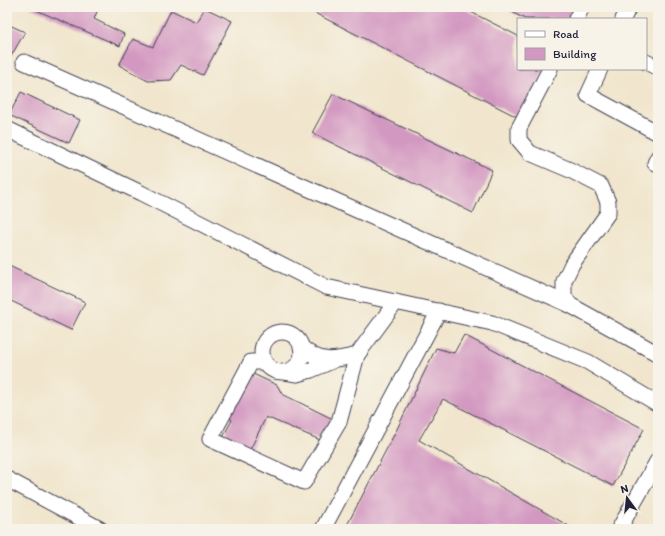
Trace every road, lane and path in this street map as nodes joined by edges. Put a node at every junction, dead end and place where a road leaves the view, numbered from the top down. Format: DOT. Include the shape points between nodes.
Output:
graph roads {
  1 [pos="582,7"];
  2 [pos="629,7"];
  3 [pos="576,18"];
  4 [pos="624,18"];
  5 [pos="24,62"];
  6 [pos="647,62"];
  7 [pos="658,68"];
  8 [pos="549,70"];
  9 [pos="600,70"];
  10 [pos="7,130"];
  11 [pos="658,133"];
  12 [pos="396,302"];
  13 [pos="570,304"];
  14 [pos="439,312"];
  15 [pos="301,347"];
  16 [pos="658,354"];
  17 [pos="357,355"];
  18 [pos="332,360"];
  19 [pos="264,362"];
  20 [pos="285,372"];
  21 [pos="658,404"];
  22 [pos="658,460"];
  23 [pos="7,479"];
  24 [pos="100,529"];
  25 [pos="323,529"];
  26 [pos="619,529"];
  1 -- 3 [label="street"];
  2 -- 4 [label="street"];
  5 -- 13 [label="street"];
  6 -- 7 [label="street"];
  8 -- 13 [label="street" via="519,128 519,140 530,153 602,186 608,202 608,213 572,264 564,281 564,296"];
  9 -- 11 [label="street" via="588,95"];
  10 -- 12 [label="street" via="141,193 326,287"];
  12 -- 14 [label="street"];
  12 -- 17 [label="street"];
  13 -- 16 [label="street"];
  14 -- 21 [label="street" via="492,323 588,362"];
  14 -- 25 [label="street"];
  15 -- 18 [label="street" via="311,355"];
  15 -- 19 [label="street" via="297,339 290,334 274,334 267,338 263,345"];
  15 -- 20 [label="street" via="299,363"];
  17 -- 18 [label="street"];
  17 -- 19 [label="street" via="339,422 304,482 210,440 251,362"];
  18 -- 20 [label="street" via="297,374"];
  19 -- 20 [label="street" via="277,372"];
  22 -- 26 [label="street"];
  23 -- 24 [label="street"];
}
